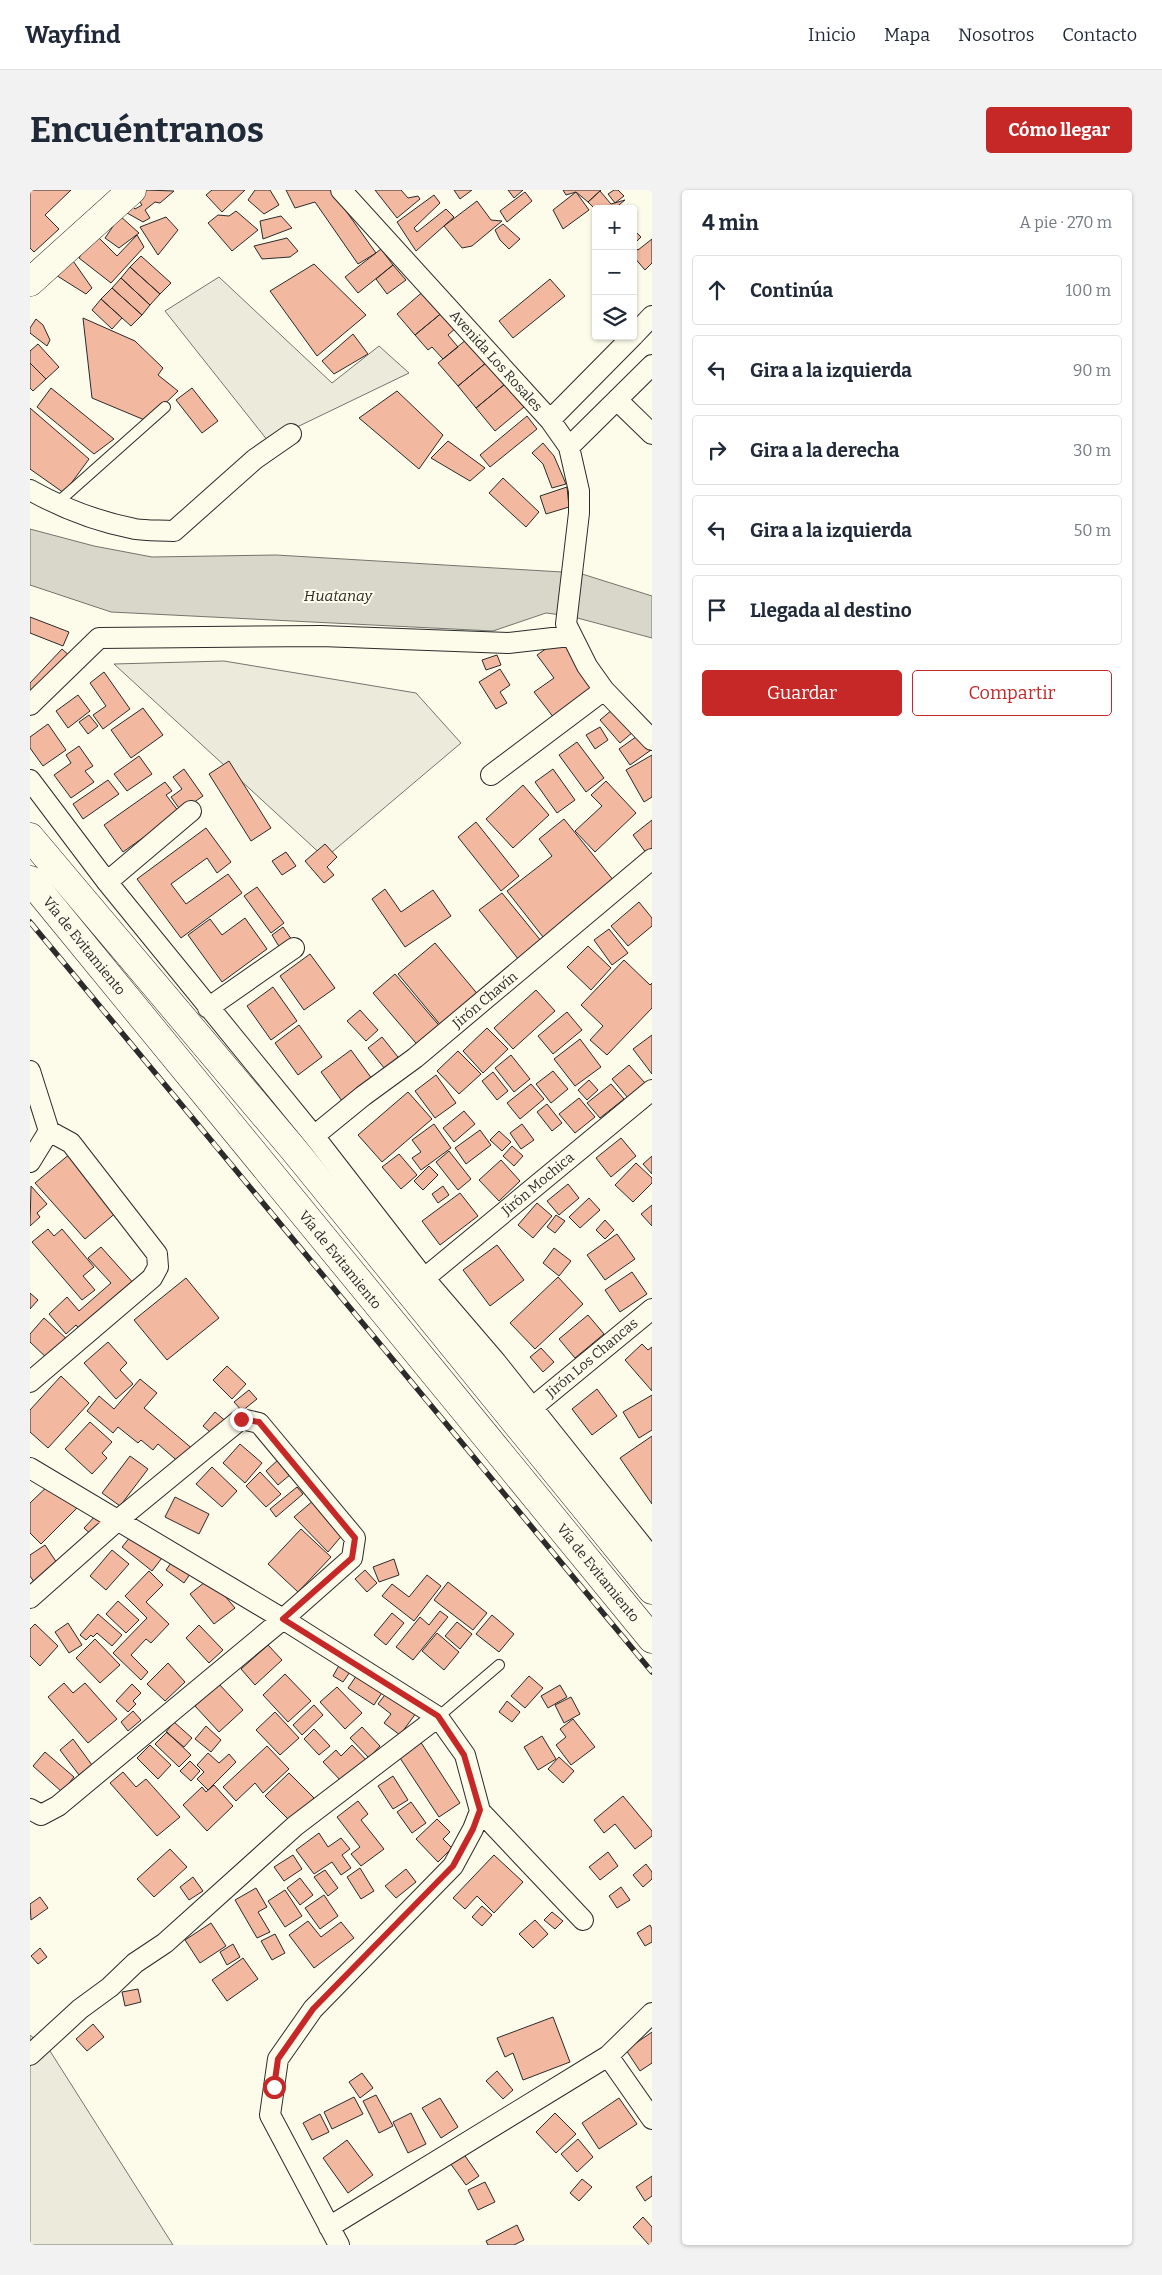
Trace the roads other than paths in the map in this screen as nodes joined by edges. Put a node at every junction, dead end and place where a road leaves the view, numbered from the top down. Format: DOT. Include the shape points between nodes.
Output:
graph roads {
  1 [pos="132,190"];
  2 [pos="341,190"];
  3 [pos="30,282"];
  4 [pos="652,316"];
  5 [pos="637,332"];
  6 [pos="629,340"];
  7 [pos="652,365"];
  8 [pos="617,400"];
  9 [pos="165,407"];
  10 [pos="550,420"];
  11 [pos="291,434"];
  12 [pos="652,434"];
  13 [pos="569,447"];
  14 [pos="30,490"];
  15 [pos="56,504"];
  16 [pos="568,630"];
  17 [pos="604,690"];
  18 [pos="30,705"];
  19 [pos="652,740"];
  20 [pos="491,775"];
  21 [pos="30,780"];
  22 [pos="191,811"];
  23 [pos="30,837"];
  24 [pos="652,859"];
  25 [pos="30,880"];
  26 [pos="107,882"];
  27 [pos="294,948"];
  28 [pos="208,1008"];
  29 [pos="30,1071"];
  30 [pos="652,1090"];
  31 [pos="49,1131"];
  32 [pos="314,1136"];
  33 [pos="30,1162"];
  34 [pos="417,1285"];
  35 [pos="652,1309"];
  36 [pos="30,1382"];
  37 [pos="533,1407"];
  38 [pos="30,1468"];
  39 [pos="118,1520"];
  40 [pos="648,1546"];
  41 [pos="652,1590"];
  42 [pos="30,1598"];
  43 [pos="283,1619"];
  44 [pos="652,1639"];
  45 [pos="499,1665"];
  46 [pos="438,1716"];
  47 [pos="30,1809"];
  48 [pos="480,1810"];
  49 [pos="583,1920"];
  50 [pos="652,2013"];
  51 [pos="30,2055"];
  52 [pos="608,2056"];
  53 [pos="652,2119"];
  54 [pos="329,2227"];
  55 [pos="339,2245"];
  1 -- 3 [label="highway"];
  2 -- 10 [label="street, Avenida Los Rosales"];
  4 -- 5 [label="street"];
  6 -- 10 [label="street"];
  7 -- 8 [label="street"];
  8 -- 12 [label="street"];
  8 -- 13 [label="street"];
  9 -- 15 [label="lane"];
  10 -- 13 [label="street, Avenida Los Rosales"];
  11 -- 15 [label="street" via="255,459 174,531 136,529"];
  13 -- 16 [label="street, Avenida Los Rosales" via="579,491 579,514"];
  14 -- 15 [label="street"];
  16 -- 17 [label="street" via="586,666"];
  16 -- 18 [label="street" via="508,643 321,636 99,638"];
  17 -- 19 [label="street"];
  17 -- 20 [label="street"];
  21 -- 26 [label="street"];
  22 -- 26 [label="street"];
  23 -- 34 [label="highway, Vía de Evitamiento" via="294,1150"];
  24 -- 32 [label="street, Jirón Chavín" via="414,1058"];
  25 -- 44 [label="highway, Vía de Evitamiento"];
  26 -- 28 [label="street"];
  27 -- 28 [label="street"];
  28 -- 32 [label="street"];
  29 -- 31 [label="street"];
  30 -- 34 [label="street, Jirón Mochica"];
  31 -- 33 [label="street"];
  31 -- 36 [label="street" via="71,1143 157,1254 158,1267 152,1278"];
  32 -- 34 [label="street"];
  34 -- 37 [label="street"];
  34 -- 41 [label="highway, Vía de Evitamiento"];
  35 -- 37 [label="street, Jirón Los Chancas"];
  37 -- 40 [label="street"];
  38 -- 39 [label="street"];
  39 -- 42 [label="street"];
  39 -- 43 [label="street"];
  39 -- 43 [label="street" via="241,1419 259,1422 355,1538 352,1558"];
  43 -- 46 [label="street"];
  43 -- 47 [label="street" via="58,1806 41,1816"];
  45 -- 46 [label="lane"];
  46 -- 48 [label="street" via="464,1755"];
  46 -- 51 [label="street" via="295,1826 165,1943 80,2009"];
  48 -- 49 [label="street"];
  48 -- 54 [label="street" via="453,1866 313,2009 278,2059 270,2115"];
  50 -- 52 [label="street"];
  52 -- 53 [label="street"];
  52 -- 54 [label="street"];
  54 -- 55 [label="street"];
}
